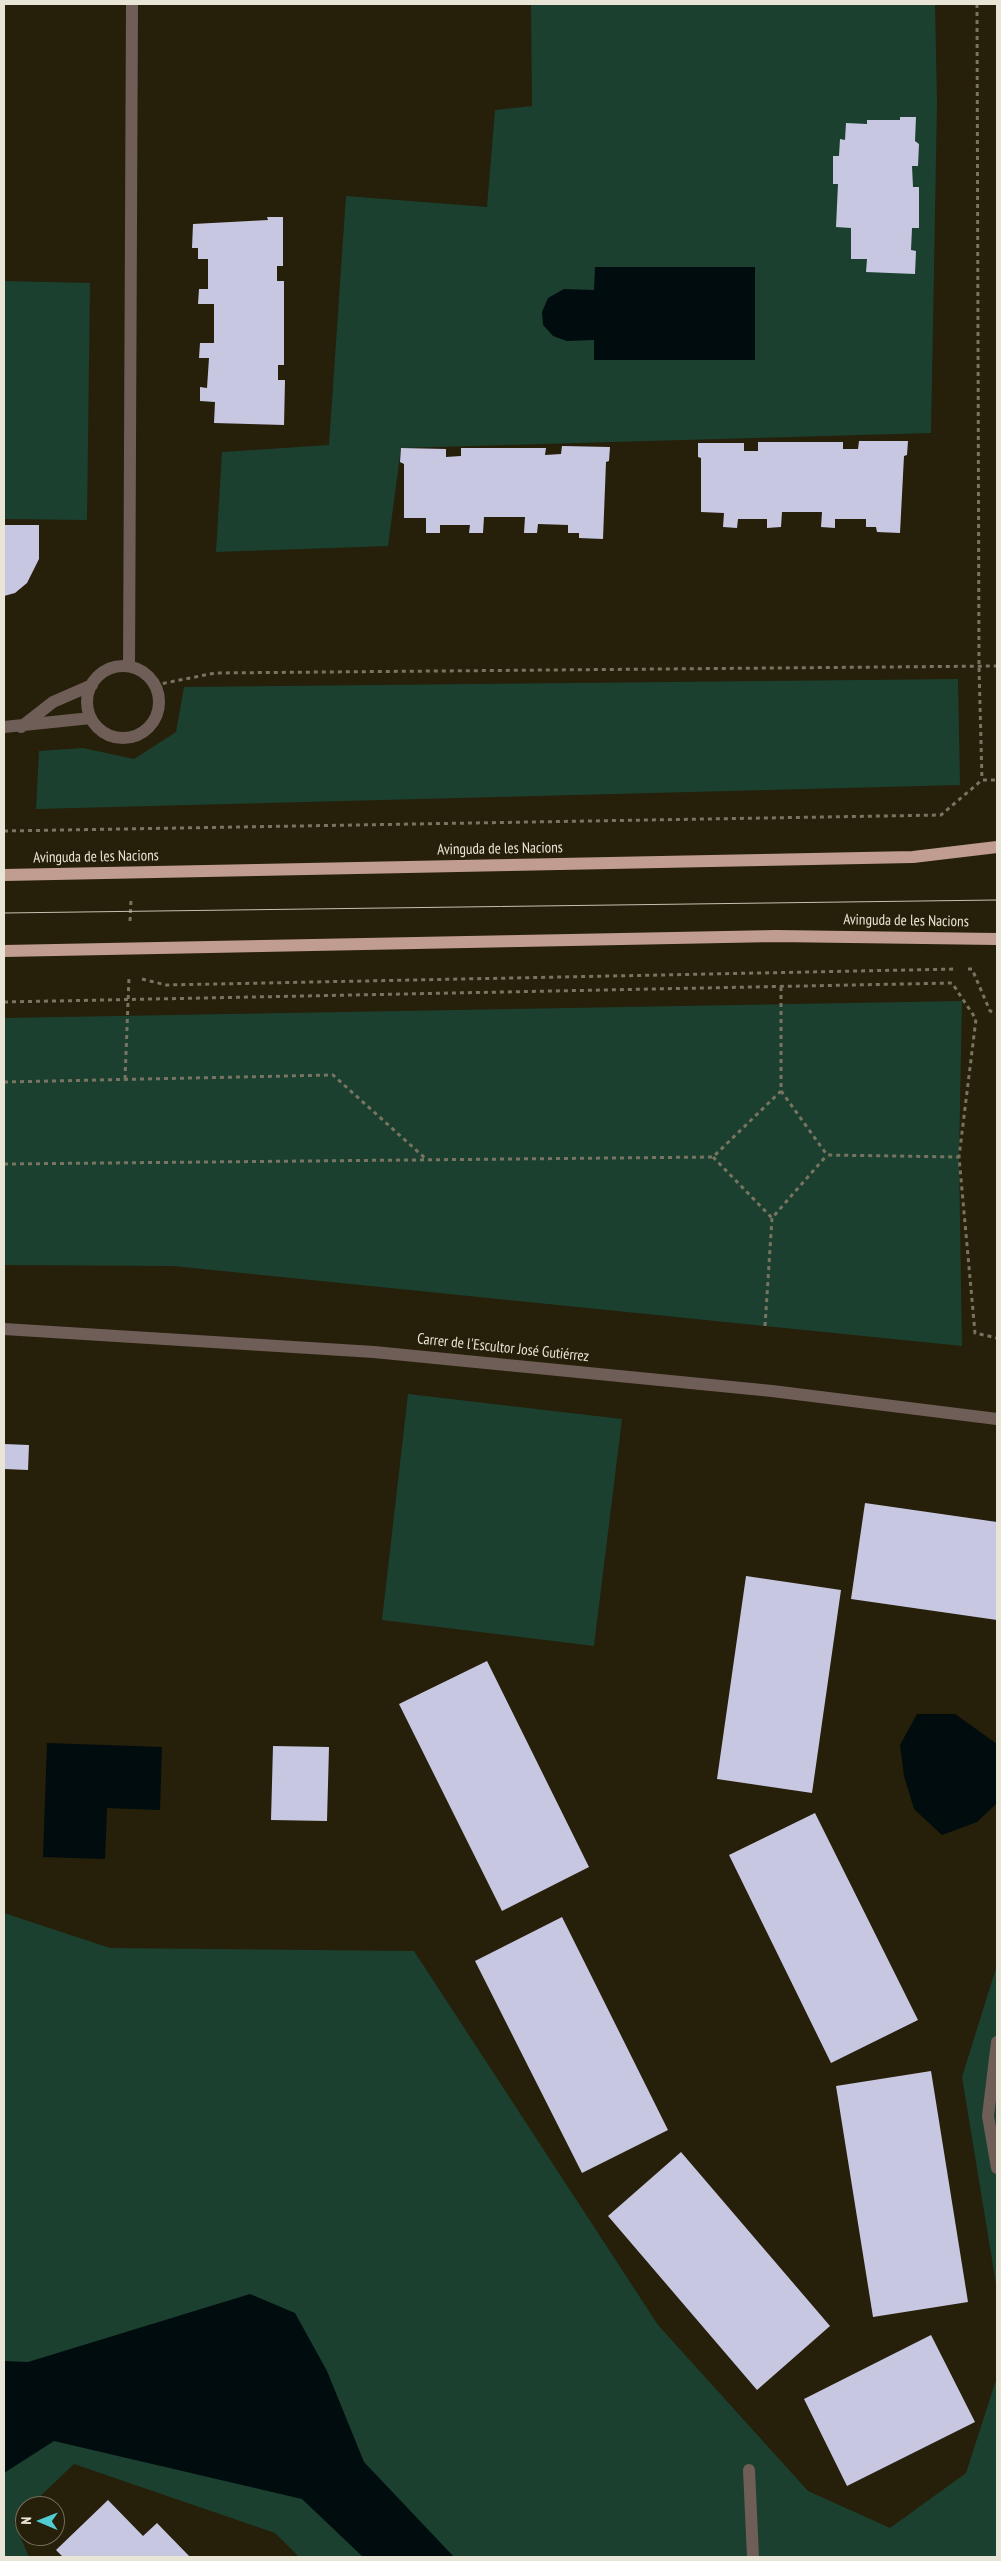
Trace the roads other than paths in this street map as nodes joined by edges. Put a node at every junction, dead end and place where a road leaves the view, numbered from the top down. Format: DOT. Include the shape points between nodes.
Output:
graph roads {
  1 [pos="132,4"];
  2 [pos="129,666"];
  3 [pos="92,685"];
  4 [pos="91,718"];
  5 [pos="4,727"];
  6 [pos="20,727"];
  7 [pos="997,847"];
  8 [pos="4,875"];
  9 [pos="997,939"];
  10 [pos="4,951"];
  11 [pos="4,1329"];
  12 [pos="997,1418"];
  13 [pos="997,2042"];
  14 [pos="997,2168"];
  15 [pos="749,2470"];
  16 [pos="753,2557"];
  1 -- 2 [label="street"];
  2 -- 3 [label="street" via="107,669"];
  2 -- 4 [label="street" via="148,676 159,696 158,707 148,727 140,734 117,737 98,727"];
  3 -- 4 [label="street" via="88,707"];
  3 -- 6 [label="street" via="53,702"];
  4 -- 6 [label="street"];
  5 -- 6 [label="street"];
  7 -- 8 [label="main road, Avinguda de les Nacions" via="912,857"];
  9 -- 10 [label="main road, Avinguda de les Nacions" via="776,936"];
  11 -- 12 [label="street, Carrer de l'Escultor José Gutiérrez" via="374,1352 772,1391"];
  13 -- 14 [label="street" via="988,2116"];
  15 -- 16 [label="street"];
}
